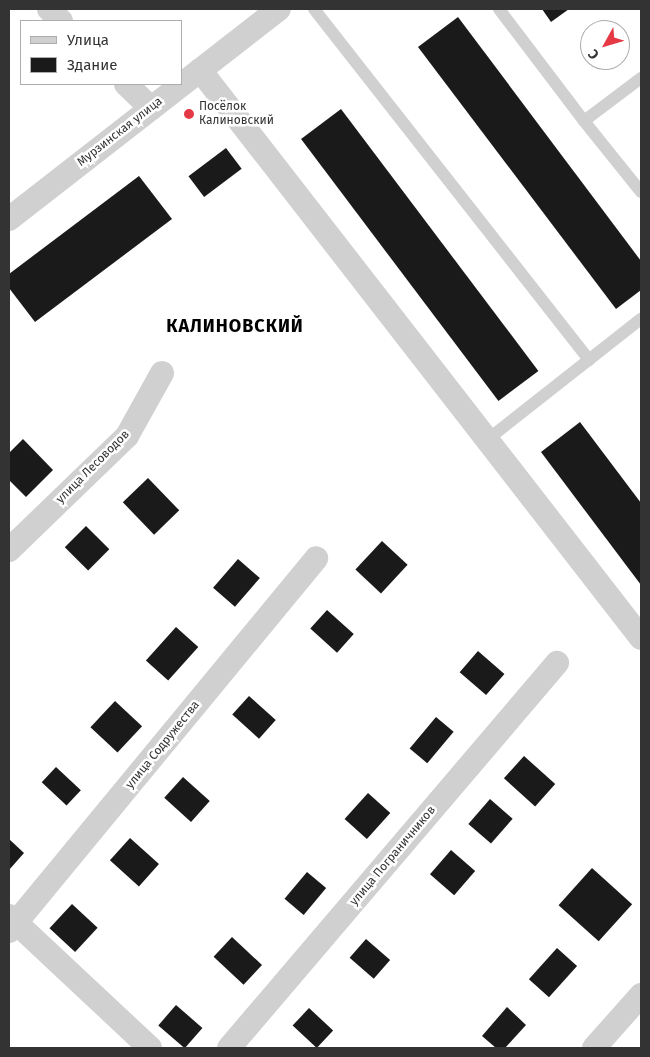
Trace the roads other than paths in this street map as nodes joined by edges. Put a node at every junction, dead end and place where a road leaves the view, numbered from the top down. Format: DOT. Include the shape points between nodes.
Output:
graph roads {
  1 [pos="48,9"];
  2 [pos="279,9"];
  3 [pos="314,9"];
  4 [pos="499,9"];
  5 [pos="61,20"];
  6 [pos="200,70"];
  7 [pos="641,78"];
  8 [pos="182,84"];
  9 [pos="127,85"];
  10 [pos="181,85"];
  11 [pos="152,108"];
  12 [pos="584,122"];
  13 [pos="641,192"];
  14 [pos="9,219"];
  15 [pos="641,319"];
  16 [pos="589,360"];
  17 [pos="162,373"];
  18 [pos="487,440"];
  19 [pos="9,550"];
  20 [pos="316,558"];
  21 [pos="641,638"];
  22 [pos="557,663"];
  23 [pos="11,923"];
  24 [pos="641,996"];
  25 [pos="150,1048"];
  26 [pos="229,1048"];
  27 [pos="594,1048"];
  1 -- 5 [label="street"];
  2 -- 6 [label="street, Мурзинская улица"];
  3 -- 16 [label="lane"];
  4 -- 12 [label="lane"];
  6 -- 8 [label="street, Мурзинская улица"];
  6 -- 18 [label="street"];
  7 -- 12 [label="lane"];
  9 -- 11 [label="street"];
  10 -- 11 [label="street, Мурзинская улица"];
  11 -- 14 [label="street, Мурзинская улица"];
  12 -- 13 [label="lane"];
  15 -- 16 [label="lane"];
  16 -- 18 [label="lane"];
  17 -- 19 [label="street, улица Лесоводов" via="128,436"];
  18 -- 21 [label="street"];
  20 -- 23 [label="street, улица Содружества"];
  22 -- 26 [label="street, улица Пограничников"];
  23 -- 25 [label="street"];
  24 -- 27 [label="street"];
}
